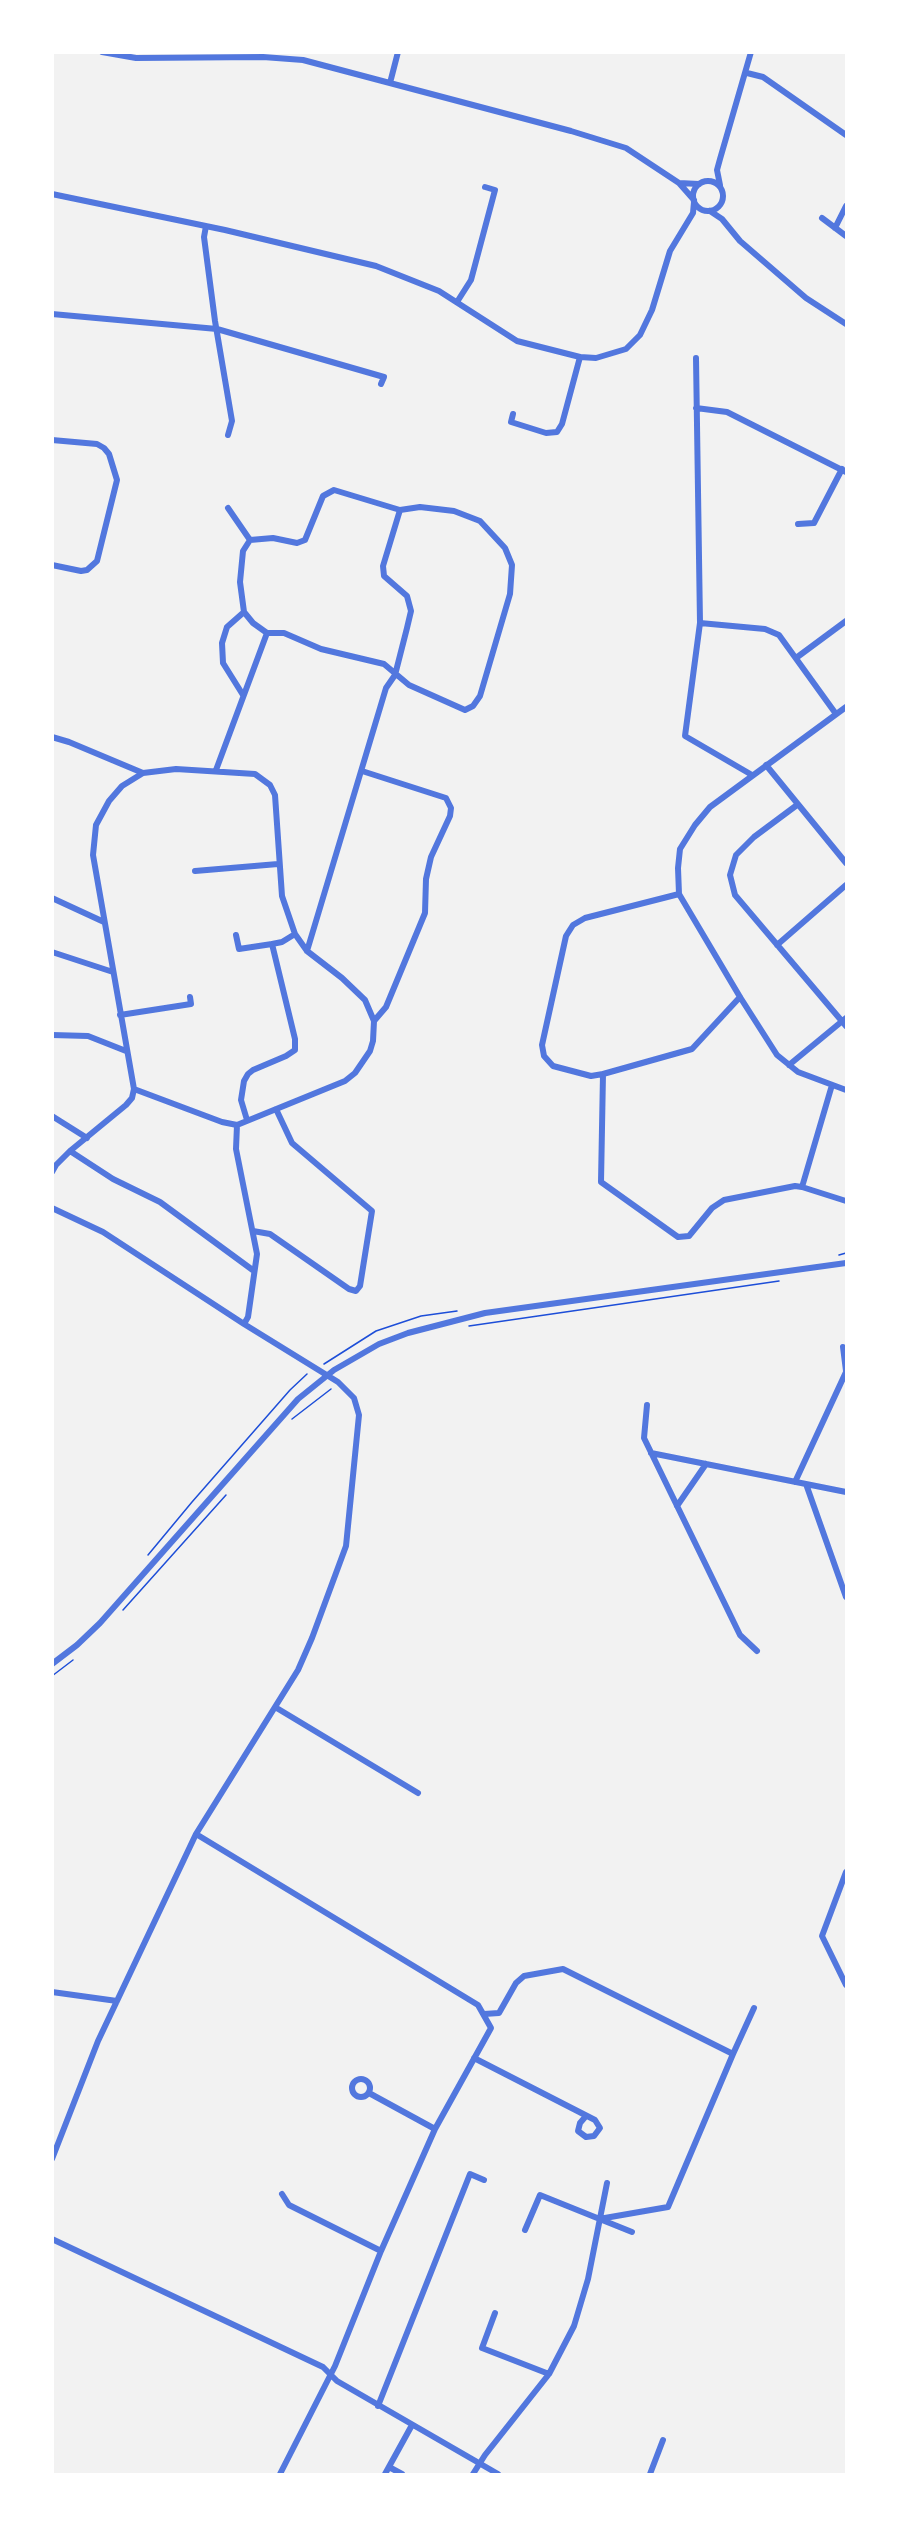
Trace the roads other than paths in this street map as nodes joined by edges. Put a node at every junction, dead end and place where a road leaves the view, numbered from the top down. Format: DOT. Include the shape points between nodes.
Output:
graph roads {
  1 [pos="102,52"];
  2 [pos="398,52"];
  3 [pos="751,52"];
  4 [pos="747,73"];
  5 [pos="390,83"];
  6 [pos="846,135"];
  7 [pos="717,170"];
  8 [pos="706,180"];
  9 [pos="679,183"];
  10 [pos="699,184"];
  11 [pos="720,185"];
  12 [pos="485,187"];
  13 [pos="52,194"];
  14 [pos="694,201"];
  15 [pos="721,204"];
  16 [pos="846,206"];
  17 [pos="707,211"];
  18 [pos="693,213"];
  19 [pos="822,218"];
  20 [pos="722,219"];
  21 [pos="206,226"];
  22 [pos="835,228"];
  23 [pos="846,236"];
  24 [pos="458,302"];
  25 [pos="52,314"];
  26 [pos="846,324"];
  27 [pos="217,329"];
  28 [pos="580,357"];
  29 [pos="696,358"];
  30 [pos="381,384"];
  31 [pos="696,408"];
  32 [pos="513,414"];
  33 [pos="228,435"];
  34 [pos="52,440"];
  35 [pos="844,471"];
  36 [pos="228,508"];
  37 [pos="400,510"];
  38 [pos="798,524"];
  39 [pos="250,540"];
  40 [pos="52,565"];
  41 [pos="244,612"];
  42 [pos="846,621"];
  43 [pos="700,623"];
  44 [pos="267,633"];
  45 [pos="796,658"];
  46 [pos="395,675"];
  47 [pos="243,695"];
  48 [pos="846,707"];
  49 [pos="836,714"];
  50 [pos="52,737"];
  51 [pos="766,765"];
  52 [pos="216,770"];
  53 [pos="362,771"];
  54 [pos="143,773"];
  55 [pos="752,775"];
  56 [pos="797,805"];
  57 [pos="846,863"];
  58 [pos="278,864"];
  59 [pos="195,871"];
  60 [pos="846,885"];
  61 [pos="679,894"];
  62 [pos="52,898"];
  63 [pos="104,922"];
  64 [pos="295,934"];
  65 [pos="236,935"];
  66 [pos="272,944"];
  67 [pos="777,945"];
  68 [pos="307,951"];
  69 [pos="52,952"];
  70 [pos="113,972"];
  71 [pos="190,997"];
  72 [pos="740,997"];
  73 [pos="120,1015"];
  74 [pos="374,1021"];
  75 [pos="845,1022"];
  76 [pos="52,1035"];
  77 [pos="126,1051"];
  78 [pos="789,1065"];
  79 [pos="603,1074"];
  80 [pos="832,1085"];
  81 [pos="134,1089"];
  82 [pos="846,1090"];
  83 [pos="276,1109"];
  84 [pos="52,1116"];
  85 [pos="247,1120"];
  86 [pos="237,1125"];
  87 [pos="87,1138"];
  88 [pos="70,1151"];
  89 [pos="52,1172"];
  90 [pos="802,1187"];
  91 [pos="846,1201"];
  92 [pos="52,1208"];
  93 [pos="252,1231"];
  94 [pos="846,1263"];
  95 [pos="254,1271"];
  96 [pos="244,1324"];
  97 [pos="843,1347"];
  98 [pos="846,1372"];
  99 [pos="327,1376"];
  100 [pos="647,1405"];
  101 [pos="651,1454"];
  102 [pos="706,1464"];
  103 [pos="795,1482"];
  104 [pos="806,1484"];
  105 [pos="846,1492"];
  106 [pos="677,1506"];
  107 [pos="846,1597"];
  108 [pos="757,1651"];
  109 [pos="52,1664"];
  110 [pos="275,1707"];
  111 [pos="418,1793"];
  112 [pos="196,1834"];
  113 [pos="846,1872"];
  114 [pos="838,1894"];
  115 [pos="846,1897"];
  116 [pos="846,1985"];
  117 [pos="52,1992"];
  118 [pos="117,2001"];
  119 [pos="754,2008"];
  120 [pos="484,2014"];
  121 [pos="732,2054"];
  122 [pos="474,2058"];
  123 [pos="369,2093"];
  124 [pos="585,2116"];
  125 [pos="435,2129"];
  126 [pos="52,2159"];
  127 [pos="484,2180"];
  128 [pos="607,2182"];
  129 [pos="282,2194"];
  130 [pos="599,2219"];
  131 [pos="525,2230"];
  132 [pos="632,2232"];
  133 [pos="52,2238"];
  134 [pos="381,2252"];
  135 [pos="495,2313"];
  136 [pos="549,2374"];
  137 [pos="332,2375"];
  138 [pos="378,2406"];
  139 [pos="412,2425"];
  140 [pos="663,2440"];
  141 [pos="479,2463"];
  142 [pos="389,2467"];
  143 [pos="280,2475"];
  144 [pos="384,2475"];
  145 [pos="402,2475"];
  146 [pos="473,2475"];
  147 [pos="498,2475"];
  148 [pos="650,2475"];
  1 -- 5 [label="street" via="136,58 303,60"];
  2 -- 5 [label="street"];
  3 -- 4 [label="street"];
  4 -- 6 [label="street" via="763,77"];
  4 -- 7 [label="street"];
  5 -- 9 [label="street" via="626,148"];
  7 -- 8 [label="street"];
  7 -- 11 [label="street"];
  8 -- 10 [label="street"];
  8 -- 11 [label="street"];
  9 -- 10 [label="street"];
  9 -- 14 [label="street"];
  10 -- 14 [label="street"];
  11 -- 15 [label="street" via="724,195"];
  12 -- 24 [label="street" via="495,190 471,280"];
  13 -- 21 [label="street"];
  14 -- 17 [label="street"];
  14 -- 18 [label="street"];
  15 -- 17 [label="street"];
  15 -- 20 [label="street"];
  16 -- 22 [label="street"];
  17 -- 18 [label="street"];
  17 -- 20 [label="street"];
  18 -- 28 [label="street" via="670,251 640,335 616,354"];
  19 -- 22 [label="street"];
  20 -- 26 [label="street" via="740,241 806,298"];
  21 -- 24 [label="street" via="376,266"];
  21 -- 27 [label="street" via="204,237"];
  22 -- 23 [label="street"];
  24 -- 28 [label="street" via="517,340"];
  25 -- 27 [label="street"];
  27 -- 30 [label="street" via="384,377"];
  27 -- 33 [label="street" via="232,421"];
  28 -- 32 [label="street" via="562,424 556,432 546,433 511,422"];
  29 -- 31 [label="street"];
  31 -- 35 [label="street" via="727,412"];
  31 -- 43 [label="street"];
  34 -- 40 [label="street" via="104,448 117,480 97,561 81,571"];
  35 -- 38 [label="street" via="814,522"];
  36 -- 39 [label="street"];
  37 -- 39 [label="street" via="334,490 323,496 304,540"];
  37 -- 46 [label="street" via="383,566 384,576 407,596 411,611"];
  37 -- 46 [label="street" via="420,507 454,511 480,521 505,548 512,566 510,594 480,696 473,706 465,710"];
  39 -- 41 [label="street" via="243,551 240,582"];
  41 -- 44 [label="street"];
  41 -- 47 [label="street" via="227,627 222,643 223,663"];
  42 -- 45 [label="street"];
  43 -- 45 [label="street" via="765,629 779,635"];
  43 -- 55 [label="street" via="685,736"];
  44 -- 46 [label="street" via="284,633 321,649 384,664"];
  44 -- 47 [label="street"];
  45 -- 49 [label="street"];
  46 -- 53 [label="street" via="387,687"];
  47 -- 52 [label="street"];
  48 -- 49 [label="street"];
  49 -- 51 [label="street"];
  50 -- 54 [label="street"];
  51 -- 55 [label="street"];
  51 -- 56 [label="street"];
  52 -- 54 [label="street"];
  52 -- 58 [label="street" via="255,774 270,785 277,806"];
  53 -- 68 [label="street"];
  53 -- 74 [label="street" via="446,798 451,808 431,857 425,913 386,1007"];
  54 -- 63 [label="street" via="122,786 96,825 93,855"];
  55 -- 61 [label="street" via="710,807 680,849"];
  56 -- 57 [label="street"];
  56 -- 67 [label="street" via="736,855 730,875 735,895"];
  58 -- 59 [label="street"];
  58 -- 64 [label="street" via="282,896"];
  60 -- 67 [label="street"];
  61 -- 72 [label="street"];
  61 -- 79 [label="street" via="585,918 573,925 566,936 542,1045 544,1056 553,1066 591,1077"];
  62 -- 63 [label="street"];
  63 -- 70 [label="street"];
  64 -- 66 [label="street"];
  64 -- 68 [label="street"];
  65 -- 66 [label="street" via="239,949"];
  66 -- 85 [label="street" via="296,1045 291,1054 248,1074 241,1100"];
  67 -- 75 [label="street"];
  68 -- 74 [label="street" via="365,1000"];
  69 -- 70 [label="street"];
  70 -- 73 [label="street"];
  71 -- 73 [label="street" via="190,1004"];
  72 -- 78 [label="street" via="777,1055"];
  72 -- 79 [label="street" via="692,1049"];
  73 -- 77 [label="street"];
  74 -- 83 [label="street" via="370,1051 355,1073 345,1081"];
  75 -- 78 [label="street"];
  76 -- 77 [label="street" via="88,1036"];
  77 -- 81 [label="street"];
  78 -- 80 [label="street"];
  79 -- 90 [label="street" via="601,1182 678,1237 688,1236 724,1200"];
  80 -- 82 [label="street"];
  80 -- 90 [label="street"];
  81 -- 86 [label="street"];
  81 -- 87 [label="street" via="126,1105"];
  83 -- 85 [label="street"];
  83 -- 93 [label="street" via="292,1143 372,1211 360,1286 356,1291 349,1289 270,1234"];
  84 -- 87 [label="street"];
  85 -- 86 [label="street"];
  86 -- 93 [label="street" via="236,1149"];
  87 -- 88 [label="street"];
  88 -- 89 [label="street"];
  88 -- 95 [label="street" via="113,1179 160,1202"];
  90 -- 91 [label="street"];
  92 -- 96 [label="street" via="103,1232"];
  93 -- 95 [label="street" via="257,1254"];
  94 -- 99 [label="street" via="485,1313 379,1344"];
  95 -- 96 [label="street"];
  96 -- 99 [label="street"];
  97 -- 98 [label="street"];
  98 -- 103 [label="street"];
  99 -- 109 [label="street" via="298,1399 100,1623"];
  99 -- 110 [label="street" via="354,1398 359,1415 346,1546 298,1670"];
  100 -- 101 [label="street" via="644,1438"];
  101 -- 102 [label="street"];
  101 -- 106 [label="street"];
  102 -- 103 [label="street"];
  102 -- 106 [label="street"];
  103 -- 104 [label="street"];
  104 -- 105 [label="street"];
  104 -- 107 [label="street"];
  106 -- 108 [label="street" via="740,1635"];
  110 -- 111 [label="street"];
  110 -- 112 [label="street"];
  112 -- 118 [label="street"];
  112 -- 120 [label="street" via="478,2005"];
  113 -- 114 [label="street"];
  114 -- 115 [label="street"];
  114 -- 116 [label="street" via="822,1936"];
  117 -- 118 [label="street"];
  118 -- 126 [label="street"];
  119 -- 121 [label="street"];
  120 -- 121 [label="street" via="499,2013 524,1976 564,1969"];
  120 -- 122 [label="street" via="491,2028"];
  121 -- 130 [label="street" via="668,2207"];
  122 -- 124 [label="street"];
  122 -- 125 [label="street"];
  123 -- 125 [label="street"];
  125 -- 134 [label="street"];
  127 -- 138 [label="street" via="470,2174"];
  128 -- 130 [label="street"];
  129 -- 134 [label="street" via="289,2205"];
  130 -- 131 [label="street" via="540,2195"];
  130 -- 132 [label="street"];
  130 -- 136 [label="street" via="574,2326"];
  133 -- 137 [label="street" via="323,2367"];
  134 -- 137 [label="street"];
  135 -- 136 [label="street" via="482,2348 486,2353"];
  136 -- 141 [label="street"];
  137 -- 138 [label="street"];
  137 -- 143 [label="street"];
  138 -- 139 [label="street"];
  139 -- 141 [label="street"];
  139 -- 142 [label="street"];
  140 -- 148 [label="street"];
  141 -- 146 [label="street"];
  141 -- 147 [label="street"];
  142 -- 144 [label="street"];
  142 -- 145 [label="street"];
}
